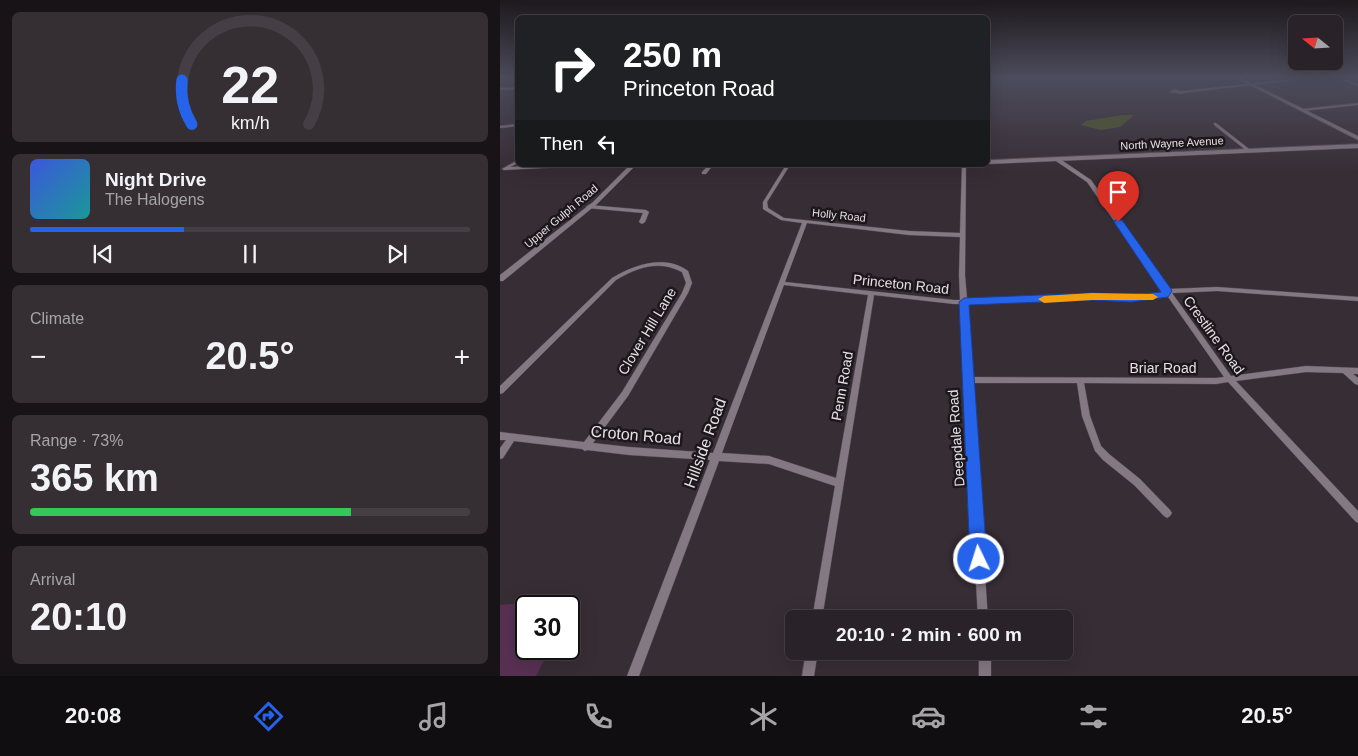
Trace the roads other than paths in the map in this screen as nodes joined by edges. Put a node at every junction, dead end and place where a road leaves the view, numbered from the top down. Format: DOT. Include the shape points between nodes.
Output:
graph roads {
  1 [pos="1299,109"];
  2 [pos="1316,109"];
  3 [pos="1302,110"];
  4 [pos="1215,124"];
  5 [pos="515,125"];
  6 [pos="500,127"];
  7 [pos="1358,138"];
  8 [pos="1358,146"];
  9 [pos="1248,150"];
  10 [pos="1058,160"];
  11 [pos="515,162"];
  12 [pos="990,162"];
  13 [pos="542,167"];
  14 [pos="631,167"];
  15 [pos="709,167"];
  16 [pos="787,167"];
  17 [pos="964,167"];
  18 [pos="502,169"];
  19 [pos="704,173"];
  20 [pos="589,207"];
  21 [pos="805,221"];
  22 [pos="642,222"];
  23 [pos="962,235"];
  24 [pos="500,279"];
  25 [pos="781,282"];
  26 [pos="1167,291"];
  27 [pos="871,294"];
  28 [pos="1358,299"];
  29 [pos="964,302"];
  30 [pos="1343,369"];
  31 [pos="1358,371"];
  32 [pos="967,380"];
  33 [pos="1230,380"];
  34 [pos="1080,381"];
  35 [pos="1358,382"];
  36 [pos="500,391"];
  37 [pos="500,436"];
  38 [pos="512,438"];
  39 [pos="585,447"];
  40 [pos="500,455"];
  41 [pos="715,457"];
  42 [pos="838,483"];
  43 [pos="1167,513"];
  44 [pos="1358,518"];
  45 [pos="818,610"];
  46 [pos="981,610"];
  47 [pos="811,660"];
  48 [pos="984,660"];
  49 [pos="633,676"];
  50 [pos="808,676"];
  51 [pos="985,676"];
  1 -- 3 [label="street"];
  2 -- 3 [label="street"];
  3 -- 7 [label="street"];
  4 -- 9 [label="street"];
  5 -- 6 [label="street"];
  8 -- 9 [label="street, North Wayne Avenue"];
  9 -- 10 [label="street, North Wayne Avenue"];
  10 -- 12 [label="street, North Wayne Avenue"];
  10 -- 26 [label="street, Crestline Road" via="1089,182"];
  11 -- 18 [label="street"];
  13 -- 18 [label="street"];
  14 -- 20 [label="street, Upper Gulph Road"];
  15 -- 19 [label="street"];
  16 -- 21 [label="street, Holly Road" via="765,202 766,209 783,219"];
  17 -- 23 [label="street, Deepdale Road"];
  20 -- 22 [label="street" via="646,212"];
  20 -- 24 [label="street, Upper Gulph Road"];
  21 -- 23 [label="street, Holly Road" via="909,233"];
  21 -- 25 [label="street, Hillside Road"];
  23 -- 29 [label="street, Deepdale Road"];
  25 -- 27 [label="street, Princeton Road"];
  25 -- 41 [label="street, Hillside Road"];
  26 -- 28 [label="street" via="1247,290"];
  26 -- 29 [label="street, Princeton Road" via="1159,296 1131,298 1092,296"];
  26 -- 33 [label="street, Crestline Road"];
  27 -- 29 [label="street, Princeton Road"];
  27 -- 42 [label="street, Penn Road"];
  29 -- 32 [label="street, Deepdale Road"];
  30 -- 31 [label="street, Briar Road"];
  30 -- 33 [label="street, Briar Road" via="1277,372"];
  30 -- 35 [label="street"];
  32 -- 34 [label="street, Briar Road"];
  32 -- 46 [label="street, Deepdale Road"];
  33 -- 34 [label="street, Briar Road"];
  33 -- 44 [label="street, Crestline Road"];
  34 -- 43 [label="street" via="1086,416 1098,448"];
  36 -- 39 [label="street, Clover Hill Lane" via="614,279 652,264 669,264 685,271 689,283 685,294 624,394"];
  37 -- 38 [label="street, Croton Road"];
  38 -- 39 [label="street, Croton Road"];
  38 -- 40 [label="street"];
  39 -- 41 [label="street, Croton Road"];
  41 -- 42 [label="street, Croton Road" via="769,460"];
  41 -- 49 [label="street, Hillside Road"];
  42 -- 45 [label="street"];
  47 -- 50 [label="street"];
  48 -- 51 [label="street"];
}
